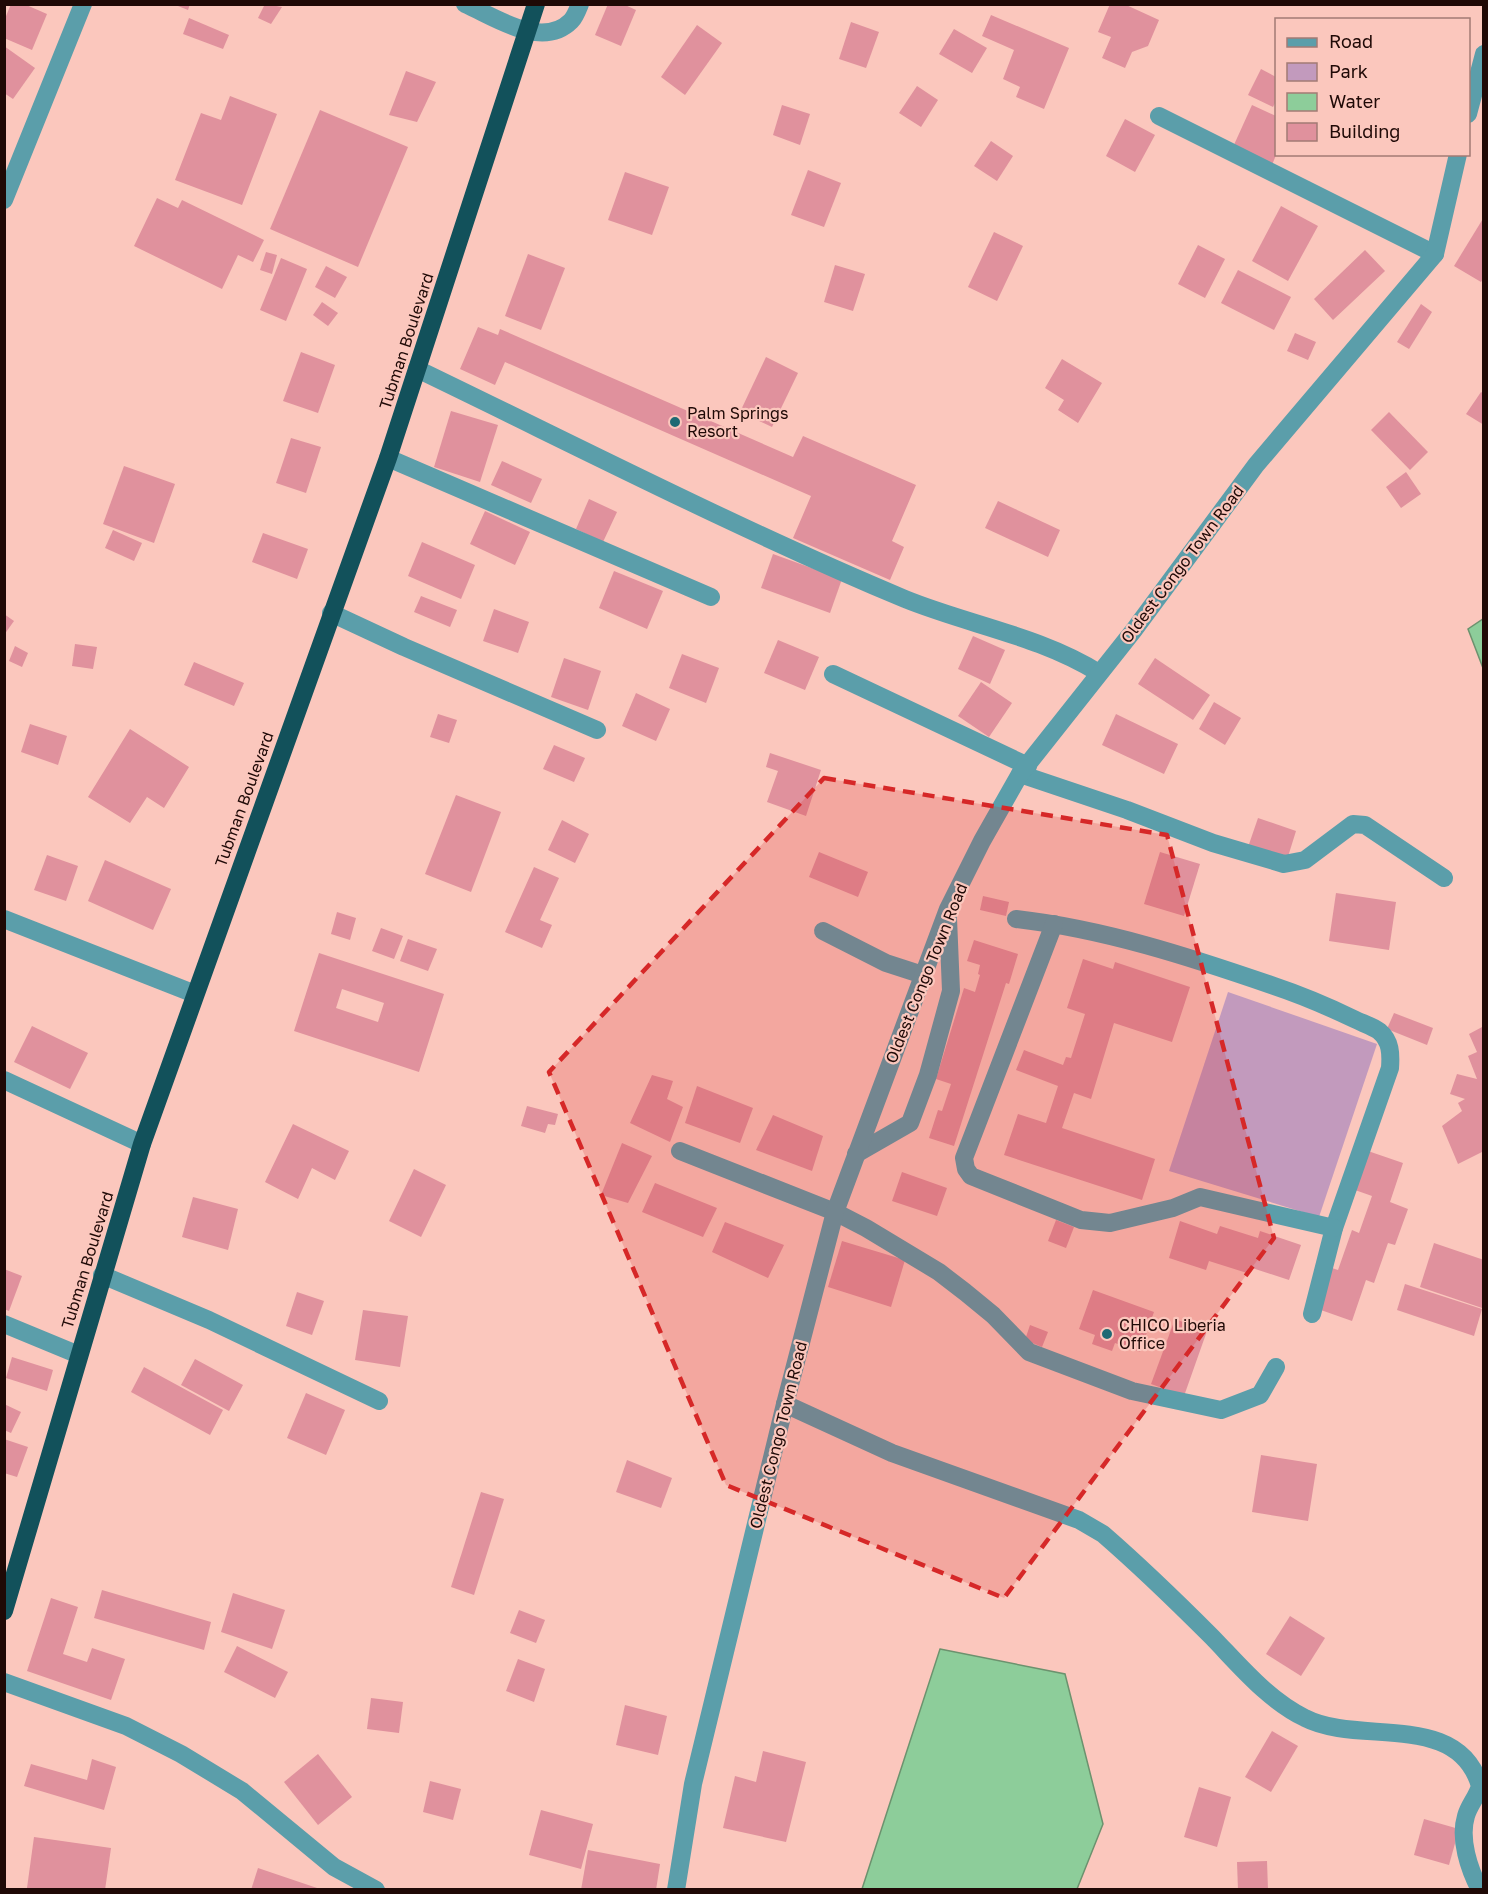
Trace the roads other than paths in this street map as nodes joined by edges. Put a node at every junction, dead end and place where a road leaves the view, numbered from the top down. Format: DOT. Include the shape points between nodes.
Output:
graph roads {
  1 [pos="83,4"];
  2 [pos="465,4"];
  3 [pos="536,4"];
  4 [pos="580,4"];
  5 [pos="528,32"];
  6 [pos="1484,54"];
  7 [pos="1470,106"];
  8 [pos="1159,116"];
  9 [pos="1458,156"];
  10 [pos="4,200"];
  11 [pos="1435,254"];
  12 [pos="417,369"];
  13 [pos="388,458"];
  14 [pos="711,597"];
  15 [pos="331,613"];
  16 [pos="1099,673"];
  17 [pos="833,674"];
  18 [pos="597,730"];
  19 [pos="1024,770"];
  20 [pos="1444,878"];
  21 [pos="948,909"];
  22 [pos="4,919"];
  23 [pos="1016,919"];
  24 [pos="1054,924"];
  25 [pos="823,931"];
  26 [pos="923,975"];
  27 [pos="195,994"];
  28 [pos="4,1080"];
  29 [pos="142,1144"];
  30 [pos="680,1151"];
  31 [pos="856,1154"];
  32 [pos="835,1212"];
  33 [pos="1334,1228"];
  34 [pos="102,1275"];
  35 [pos="1312,1314"];
  36 [pos="4,1324"];
  37 [pos="79,1355"];
  38 [pos="1276,1367"];
  39 [pos="379,1401"];
  40 [pos="785,1404"];
  41 [pos="5,1607"];
  42 [pos="4,1682"];
  43 [pos="376,1890"];
  44 [pos="676,1890"];
  45 [pos="1480,1890"];
  1 -- 10 [label="street"];
  2 -- 5 [label="street"];
  3 -- 5 [label="highway, Tubman Boulevard"];
  4 -- 5 [label="street" via="572,21 550,33"];
  5 -- 12 [label="highway, Tubman Boulevard"];
  6 -- 7 [label="street"];
  8 -- 11 [label="street"];
  9 -- 11 [label="street, Oldest Congo Town Road"];
  11 -- 16 [label="street, Oldest Congo Town Road" via="1256,465"];
  12 -- 13 [label="highway, Tubman Boulevard"];
  12 -- 16 [label="street" via="813,558 907,599 1073,657"];
  13 -- 14 [label="street"];
  13 -- 15 [label="highway, Tubman Boulevard"];
  15 -- 18 [label="street"];
  15 -- 27 [label="highway, Tubman Boulevard"];
  16 -- 19 [label="street, Oldest Congo Town Road"];
  17 -- 19 [label="street"];
  19 -- 20 [label="street" via="1213,843 1284,864 1305,860 1353,824 1365,825"];
  19 -- 21 [label="street, Oldest Congo Town Road" via="981,841"];
  21 -- 26 [label="street, Oldest Congo Town Road"];
  21 -- 31 [label="street" via="951,991 910,1123"];
  22 -- 27 [label="street"];
  23 -- 24 [label="street"];
  24 -- 33 [label="street" via="1209,964 1314,999 1378,1031 1387,1040 1392,1052 1390,1068"];
  24 -- 33 [label="street" via="964,1158 971,1176 1081,1220 1110,1222 1173,1208 1200,1197"];
  25 -- 26 [label="street" via="886,963"];
  26 -- 31 [label="street, Oldest Congo Town Road"];
  27 -- 29 [label="highway, Tubman Boulevard"];
  28 -- 29 [label="street"];
  29 -- 34 [label="highway, Tubman Boulevard"];
  30 -- 32 [label="street"];
  31 -- 32 [label="street, Oldest Congo Town Road"];
  32 -- 38 [label="street" via="939,1272 993,1315 1029,1352 1132,1391 1221,1410 1260,1395"];
  32 -- 40 [label="street, Oldest Congo Town Road"];
  33 -- 35 [label="street"];
  34 -- 37 [label="highway, Tubman Boulevard"];
  34 -- 39 [label="street" via="209,1320"];
  36 -- 37 [label="street"];
  37 -- 41 [label="highway, Tubman Boulevard"];
  40 -- 44 [label="street, Oldest Congo Town Road" via="693,1784"];
  40 -- 45 [label="street" via="892,1453 1080,1520 1103,1534 1245,1671 1306,1719 1448,1744 1471,1765 1480,1786 1465,1817 1464,1838"];
  42 -- 43 [label="street" via="126,1726 181,1754 242,1791 334,1867"];
}
